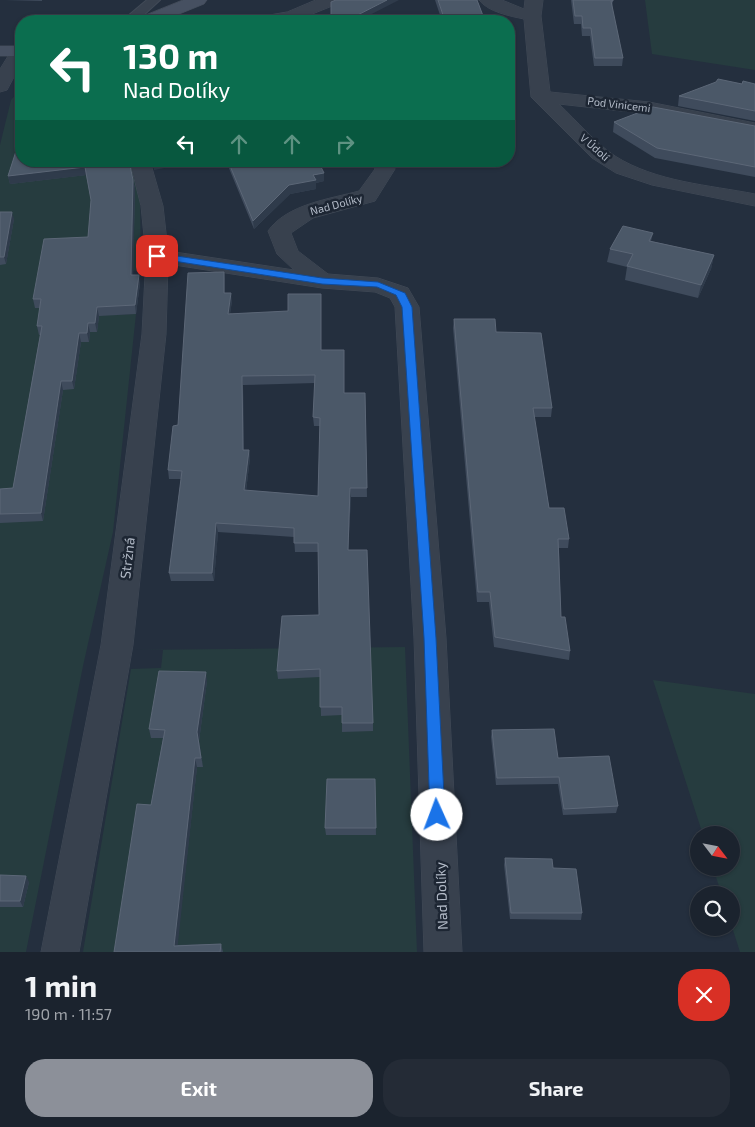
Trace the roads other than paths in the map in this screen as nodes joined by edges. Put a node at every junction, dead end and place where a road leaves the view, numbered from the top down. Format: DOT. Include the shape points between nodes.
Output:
graph roads {
  1 [pos="154,0"];
  2 [pos="198,0"];
  3 [pos="330,0"];
  4 [pos="488,0"];
  5 [pos="275,6"];
  6 [pos="533,8"];
  7 [pos="138,15"];
  8 [pos="162,15"];
  9 [pos="287,15"];
  10 [pos="301,15"];
  11 [pos="0,51"];
  12 [pos="15,51"];
  13 [pos="15,60"];
  14 [pos="0,86"];
  15 [pos="542,97"];
  16 [pos="755,129"];
  17 [pos="142,167"];
  18 [pos="384,167"];
  19 [pos="755,200"];
  20 [pos="157,256"];
  21 [pos="322,281"];
  22 [pos="60,952"];
  23 [pos="443,952"];
  1 -- 7 [label="lane"];
  2 -- 8 [label="street"];
  3 -- 10 [label="street"];
  4 -- 6 [label="street" via="511,11"];
  5 -- 9 [label="street"];
  6 -- 15 [label="street"];
  11 -- 12 [label="street"];
  13 -- 14 [label="street"];
  15 -- 16 [label="street, Pod Vinicemi" via="600,100 681,112"];
  15 -- 19 [label="street, V Údolí" via="608,160 657,180"];
  17 -- 20 [label="street, Stržná" via="152,206"];
  18 -- 21 [label="street, Nad Dolíky" via="367,196 305,213 279,231 288,254"];
  20 -- 21 [label="street, Nad Dolíky"];
  20 -- 22 [label="street, Stržná" via="154,334 117,645"];
  21 -- 23 [label="street, Nad Dolíky" via="378,285 400,293 407,307 430,638"];
}
